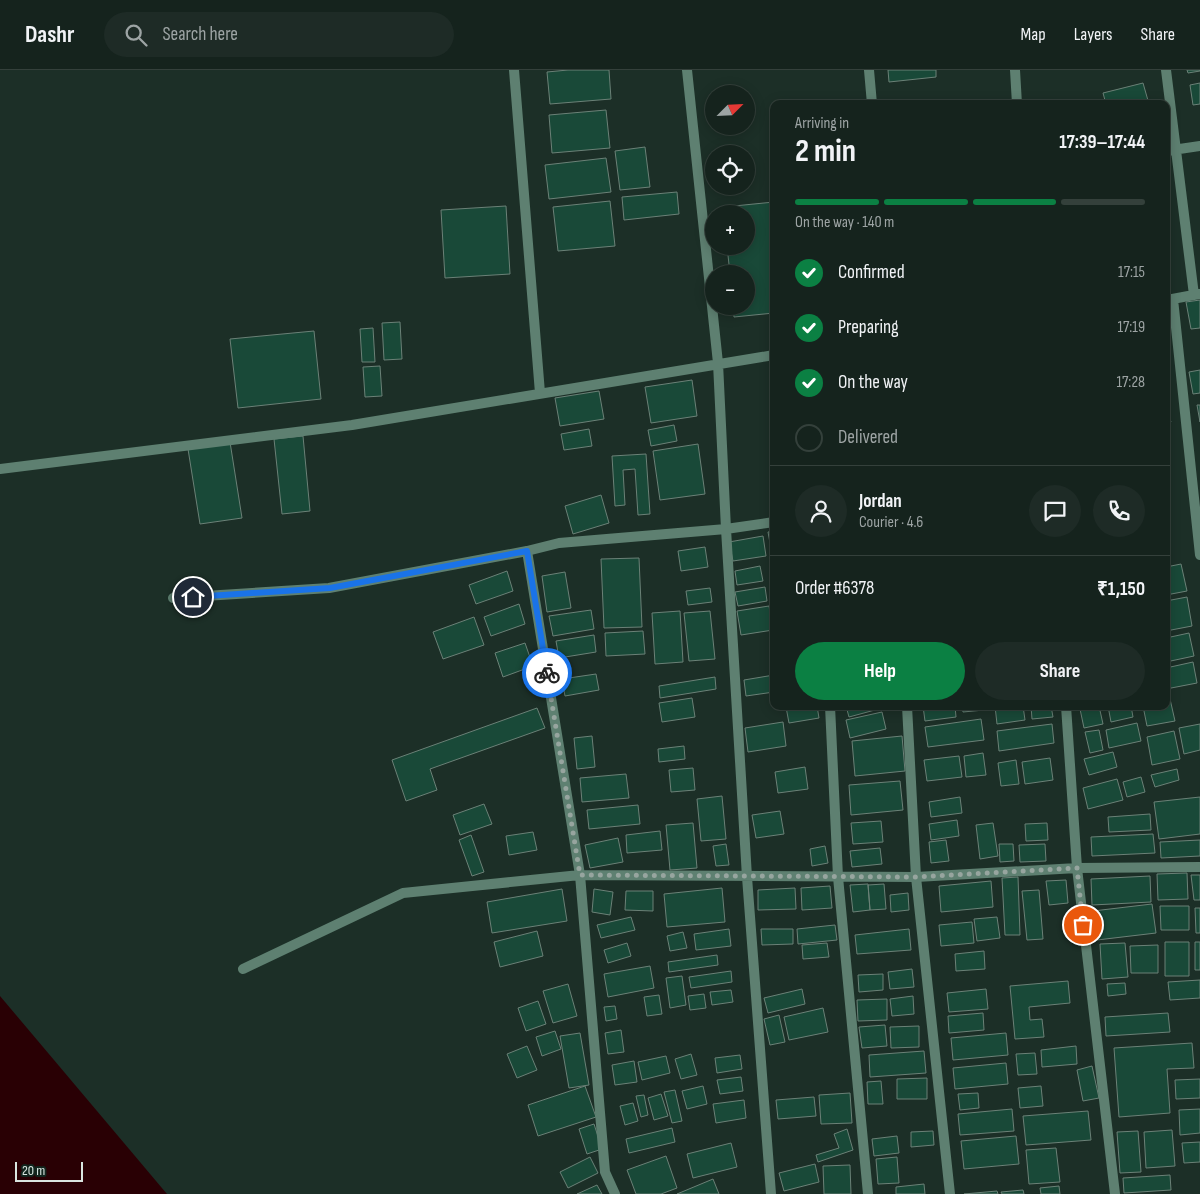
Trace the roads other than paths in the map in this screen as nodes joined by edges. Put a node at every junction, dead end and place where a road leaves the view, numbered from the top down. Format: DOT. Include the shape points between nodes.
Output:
graph roads {
  1 [pos="514,70"];
  2 [pos="687,70"];
  3 [pos="870,70"];
  4 [pos="1015,70"];
  5 [pos="1166,70"];
  6 [pos="872,100"];
  7 [pos="1017,100"];
  8 [pos="1168,100"];
  9 [pos="1170,135"];
  10 [pos="1200,146"];
  11 [pos="1171,151"];
  12 [pos="1197,294"];
  13 [pos="1170,299"];
  14 [pos="770,356"];
  15 [pos="718,363"];
  16 [pos="540,393"];
  17 [pos="0,469"];
  18 [pos="770,523"];
  19 [pos="726,529"];
  20 [pos="527,551"];
  21 [pos="1200,555"];
  22 [pos="173,598"];
  23 [pos="830,710"];
  24 [pos="907,710"];
  25 [pos="1066,710"];
  26 [pos="1200,867"];
  27 [pos="1077,868"];
  28 [pos="580,875"];
  29 [pos="746,877"];
  30 [pos="838,877"];
  31 [pos="916,877"];
  32 [pos="243,970"];
  33 [pos="615,1194"];
  34 [pos="770,1194"];
  35 [pos="868,1194"];
  36 [pos="950,1194"];
  37 [pos="1115,1194"];
  1 -- 16 [label="street"];
  2 -- 15 [label="street"];
  3 -- 6 [label="street"];
  4 -- 7 [label="street"];
  5 -- 8 [label="street"];
  9 -- 11 [label="street"];
  10 -- 11 [label="street"];
  11 -- 12 [label="street"];
  12 -- 13 [label="street"];
  13 -- 21 [label="street"];
  14 -- 15 [label="street"];
  15 -- 16 [label="street"];
  15 -- 19 [label="street"];
  16 -- 17 [label="street" via="352,425"];
  18 -- 19 [label="street"];
  19 -- 20 [label="street" via="559,543"];
  19 -- 29 [label="street"];
  20 -- 22 [label="street" via="330,588"];
  20 -- 28 [label="street"];
  23 -- 30 [label="street"];
  24 -- 31 [label="street"];
  25 -- 27 [label="street"];
  26 -- 27 [label="street"];
  27 -- 31 [label="street"];
  27 -- 37 [label="street"];
  28 -- 29 [label="street"];
  28 -- 32 [label="street" via="403,893"];
  28 -- 33 [label="street" via="605,1172"];
  29 -- 30 [label="street"];
  29 -- 34 [label="street"];
  30 -- 31 [label="street"];
  30 -- 35 [label="street"];
  31 -- 36 [label="street"];
}
